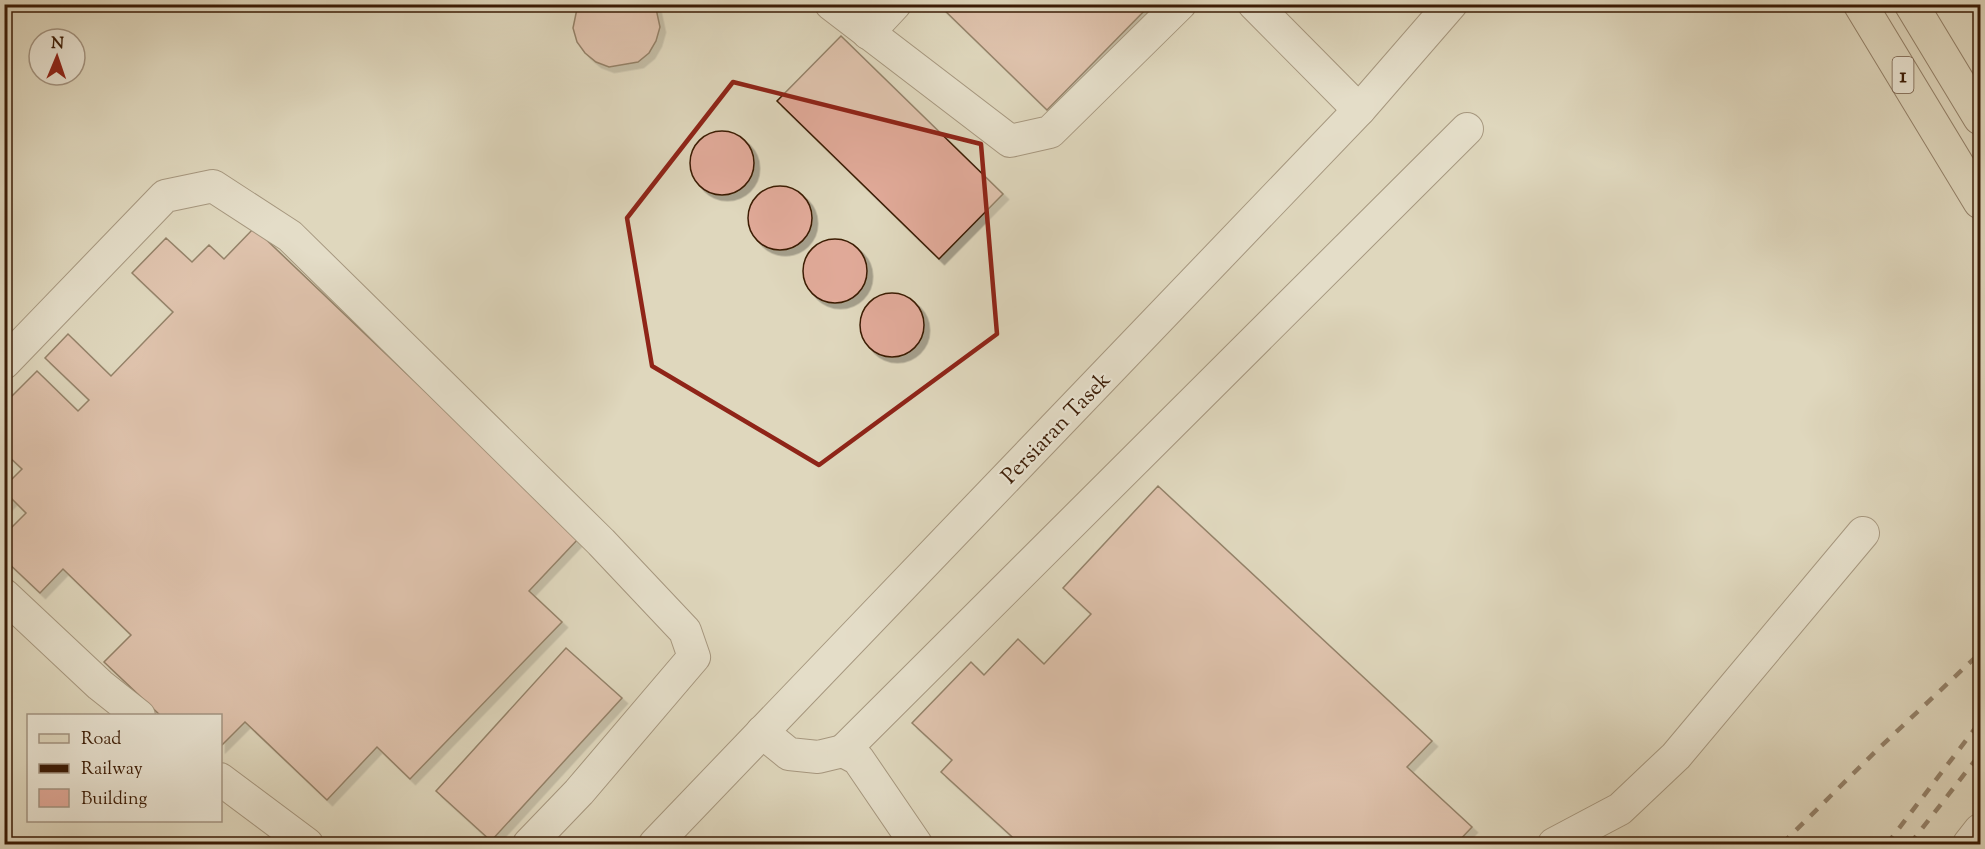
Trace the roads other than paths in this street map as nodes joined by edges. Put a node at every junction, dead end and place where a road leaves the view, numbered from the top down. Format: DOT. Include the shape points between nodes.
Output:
graph roads {
  1 [pos="831,4"];
  2 [pos="895,4"];
  3 [pos="1180,4"];
  4 [pos="1254,4"];
  5 [pos="1450,4"];
  6 [pos="1860,4"];
  7 [pos="1911,4"];
  8 [pos="868,33"];
  9 [pos="1359,110"];
  10 [pos="1980,118"];
  11 [pos="1467,129"];
  12 [pos="1980,202"];
  13 [pos="4,363"];
  14 [pos="1863,533"];
  15 [pos="4,595"];
  16 [pos="136,714"];
  17 [pos="762,732"];
  18 [pos="843,751"];
  19 [pos="222,780"];
  20 [pos="1980,830"];
  21 [pos="669,840"];
  22 [pos="307,844"];
  23 [pos="529,844"];
  24 [pos="916,844"];
  25 [pos="1554,844"];
  26 [pos="1969,844"];
  1 -- 8 [label="street"];
  2 -- 8 [label="street"];
  3 -- 8 [label="street" via="1050,132 1010,141"];
  4 -- 9 [label="street"];
  5 -- 9 [label="street, Persiaran Tasek"];
  6 -- 12 [label="main road, 1"];
  7 -- 10 [label="main road, 1"];
  9 -- 17 [label="street, Persiaran Tasek"];
  11 -- 18 [label="street"];
  13 -- 23 [label="street" via="165,196 213,186 290,236 601,542 685,631 694,657 579,792"];
  14 -- 25 [label="street" via="1676,756 1620,809"];
  15 -- 16 [label="street"];
  17 -- 18 [label="street" via="789,754 818,757"];
  17 -- 21 [label="street, Persiaran Tasek"];
  18 -- 24 [label="street" via="858,759"];
  19 -- 22 [label="street"];
  20 -- 26 [label="street"];
}
